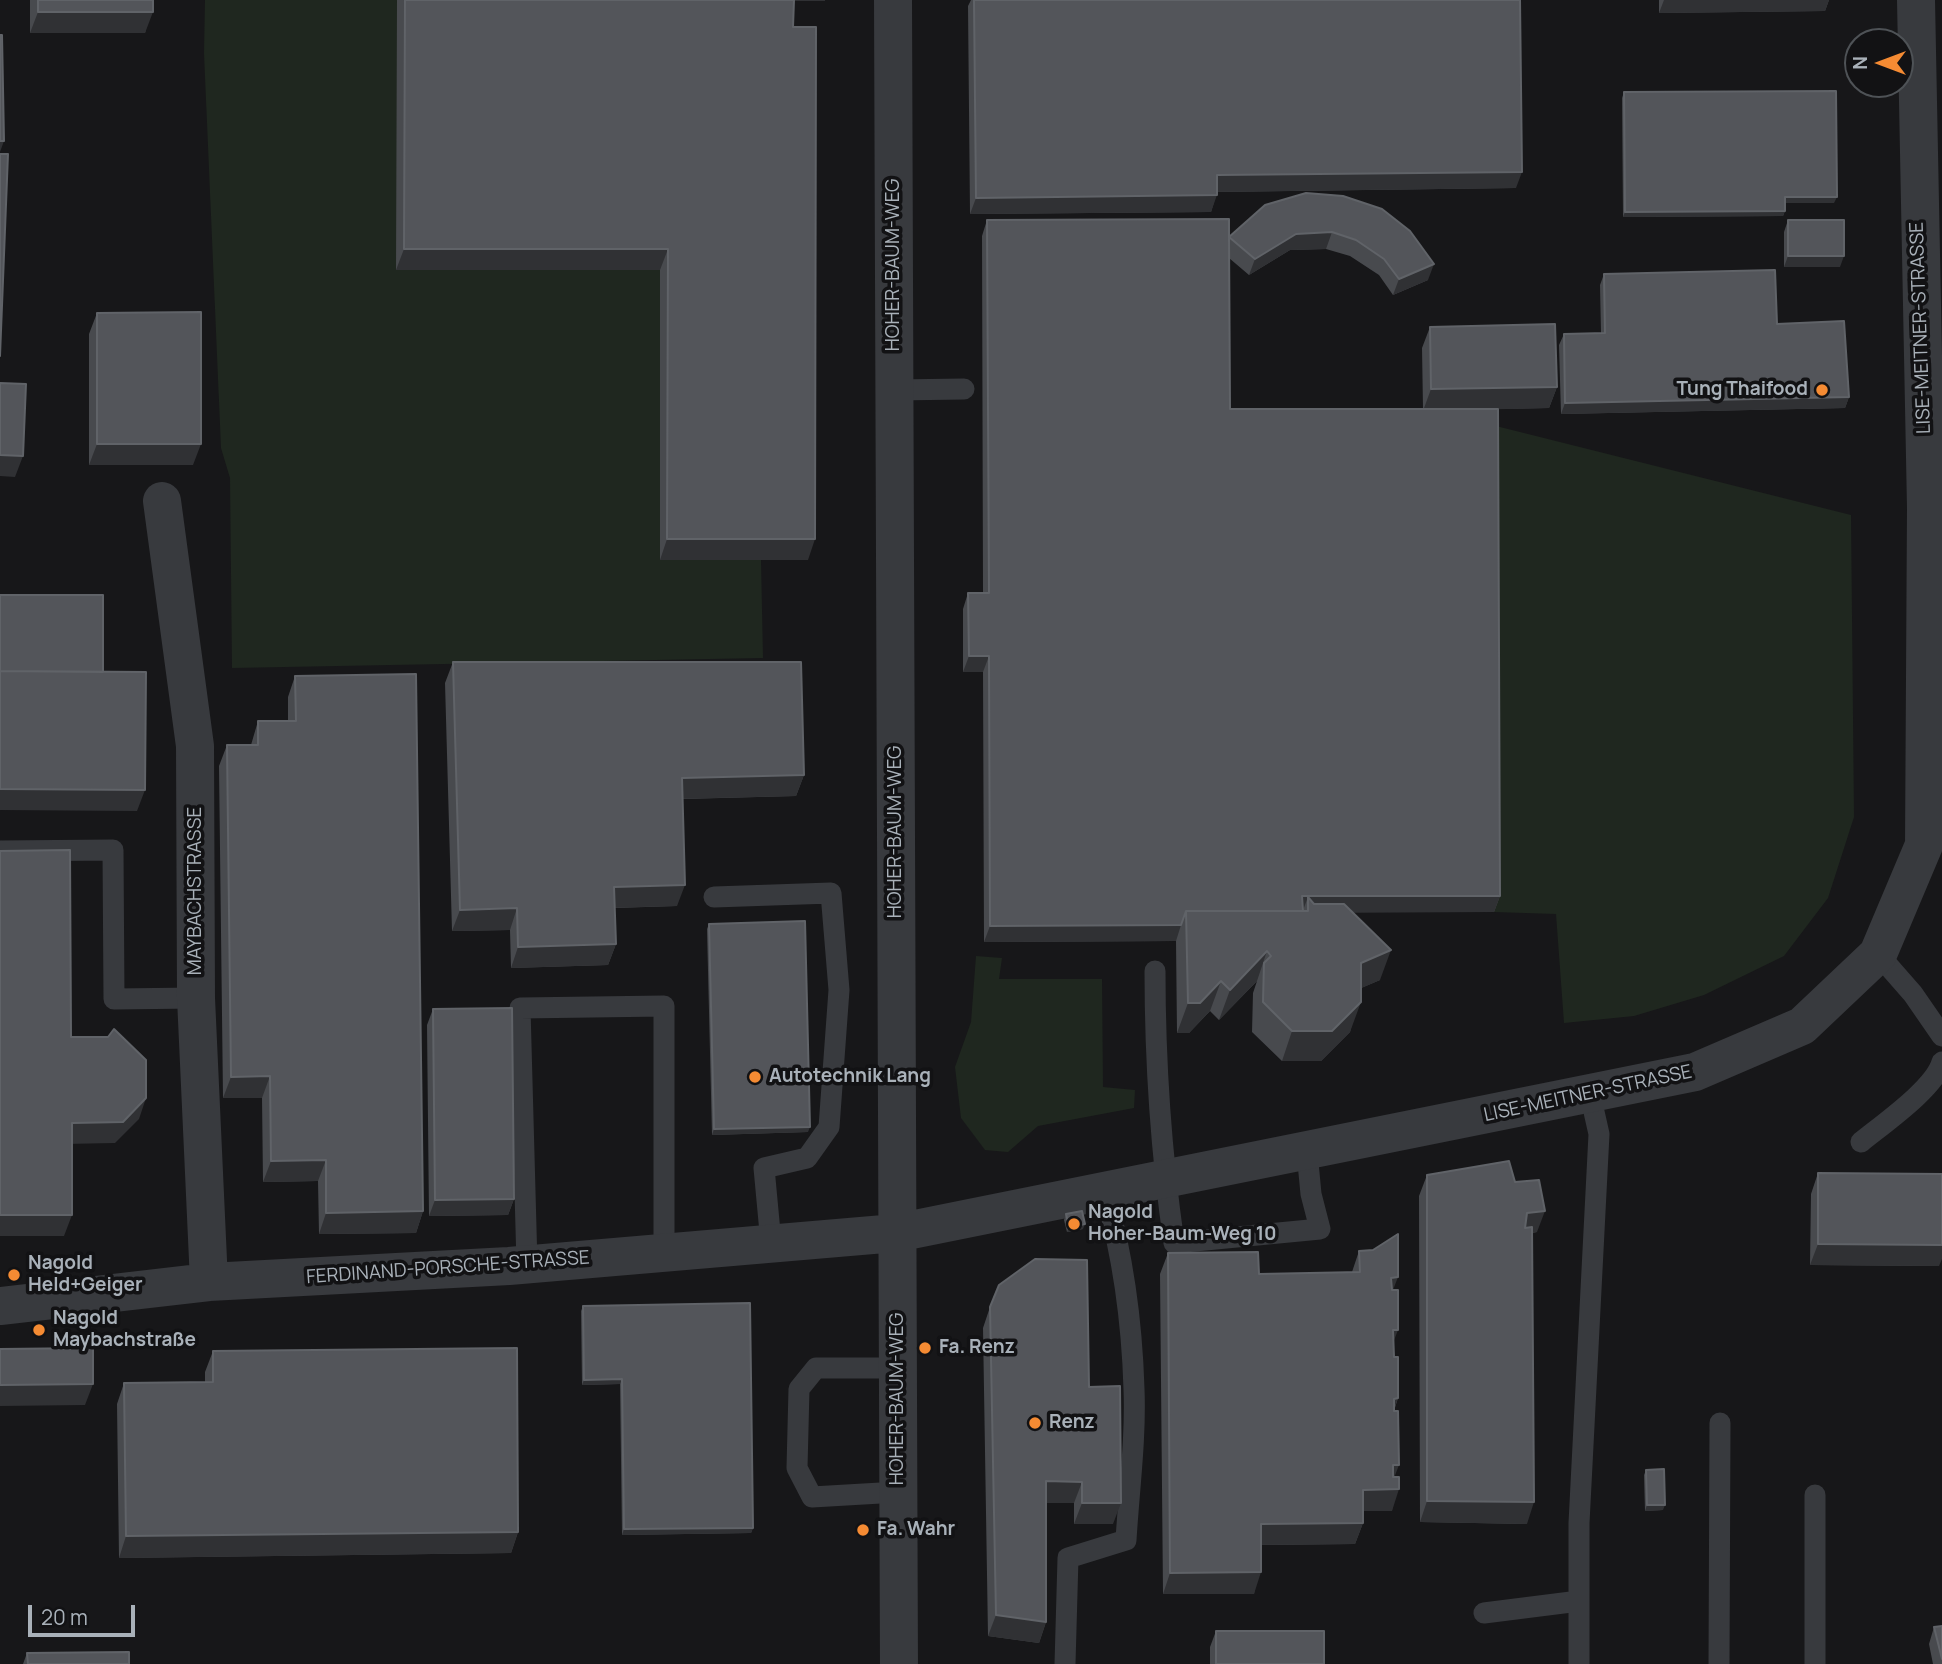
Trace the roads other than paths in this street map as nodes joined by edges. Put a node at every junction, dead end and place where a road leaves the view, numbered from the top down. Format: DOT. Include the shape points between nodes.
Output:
graph roads {
  1 [pos="893,0"];
  2 [pos="1916,0"];
  3 [pos="964,389"];
  4 [pos="895,390"];
  5 [pos="162,501"];
  6 [pos="0,851"];
  7 [pos="714,897"];
  8 [pos="1878,954"];
  9 [pos="1155,971"];
  10 [pos="196,998"];
  11 [pos="1942,1036"];
  12 [pos="1942,1062"];
  13 [pos="1590,1094"];
  14 [pos="1861,1142"];
  15 [pos="1307,1152"];
  16 [pos="1164,1180"];
  17 [pos="1105,1192"];
  18 [pos="897,1233"];
  19 [pos="771,1243"];
  20 [pos="664,1253"];
  21 [pos="527,1265"];
  22 [pos="209,1282"];
  23 [pos="0,1306"];
  24 [pos="897,1368"];
  25 [pos="1720,1423"];
  26 [pos="898,1492"];
  27 [pos="1815,1495"];
  28 [pos="1579,1601"];
  29 [pos="1484,1612"];
  30 [pos="900,1664"];
  31 [pos="1065,1664"];
  32 [pos="1579,1664"];
  33 [pos="1719,1664"];
  34 [pos="1815,1664"];
  1 -- 4 [label="street, HOHER-BAUM-WEG"];
  2 -- 8 [label="street, LISE-MEITNER-STRASSE" via="1926,508 1924,845"];
  3 -- 4 [label="lane"];
  4 -- 18 [label="street, HOHER-BAUM-WEG"];
  5 -- 10 [label="street, MAYBACHSTRASSE" via="195,746"];
  6 -- 10 [label="lane" via="113,850 114,999"];
  7 -- 19 [label="lane" via="831,893 839,990 829,1127 807,1158 764,1168"];
  8 -- 11 [label="lane"];
  8 -- 13 [label="street, LISE-MEITNER-STRASSE" via="1802,1026 1695,1072"];
  9 -- 16 [label="lane" via="1155,1055"];
  10 -- 22 [label="street, MAYBACHSTRASSE"];
  12 -- 14 [label="lane" via="1940,1070 1911,1100"];
  13 -- 15 [label="street, LISE-MEITNER-STRASSE"];
  13 -- 28 [label="lane" via="1599,1134"];
  15 -- 16 [label="street, LISE-MEITNER-STRASSE"];
  15 -- 16 [label="lane" via="1320,1229 1174,1243"];
  16 -- 17 [label="street, LISE-MEITNER-STRASSE"];
  17 -- 18 [label="street, LISE-MEITNER-STRASSE"];
  17 -- 31 [label="lane" via="1117,1233 1135,1391 1126,1540 1068,1558"];
  18 -- 19 [label="street, FERDINAND-PORSCHE-STRASSE"];
  18 -- 24 [label="street, HOHER-BAUM-WEG"];
  19 -- 20 [label="street, FERDINAND-PORSCHE-STRASSE"];
  20 -- 21 [label="street, FERDINAND-PORSCHE-STRASSE"];
  20 -- 21 [label="lane" via="664,1006 520,1008"];
  21 -- 22 [label="street, FERDINAND-PORSCHE-STRASSE"];
  22 -- 23 [label="street, FERDINAND-PORSCHE-STRASSE"];
  24 -- 26 [label="street, HOHER-BAUM-WEG"];
  24 -- 26 [label="lane" via="816,1368 799,1389 797,1468 812,1497"];
  25 -- 33 [label="lane"];
  26 -- 30 [label="street, HOHER-BAUM-WEG"];
  27 -- 34 [label="lane"];
  28 -- 29 [label="lane"];
  28 -- 32 [label="lane"];
}
